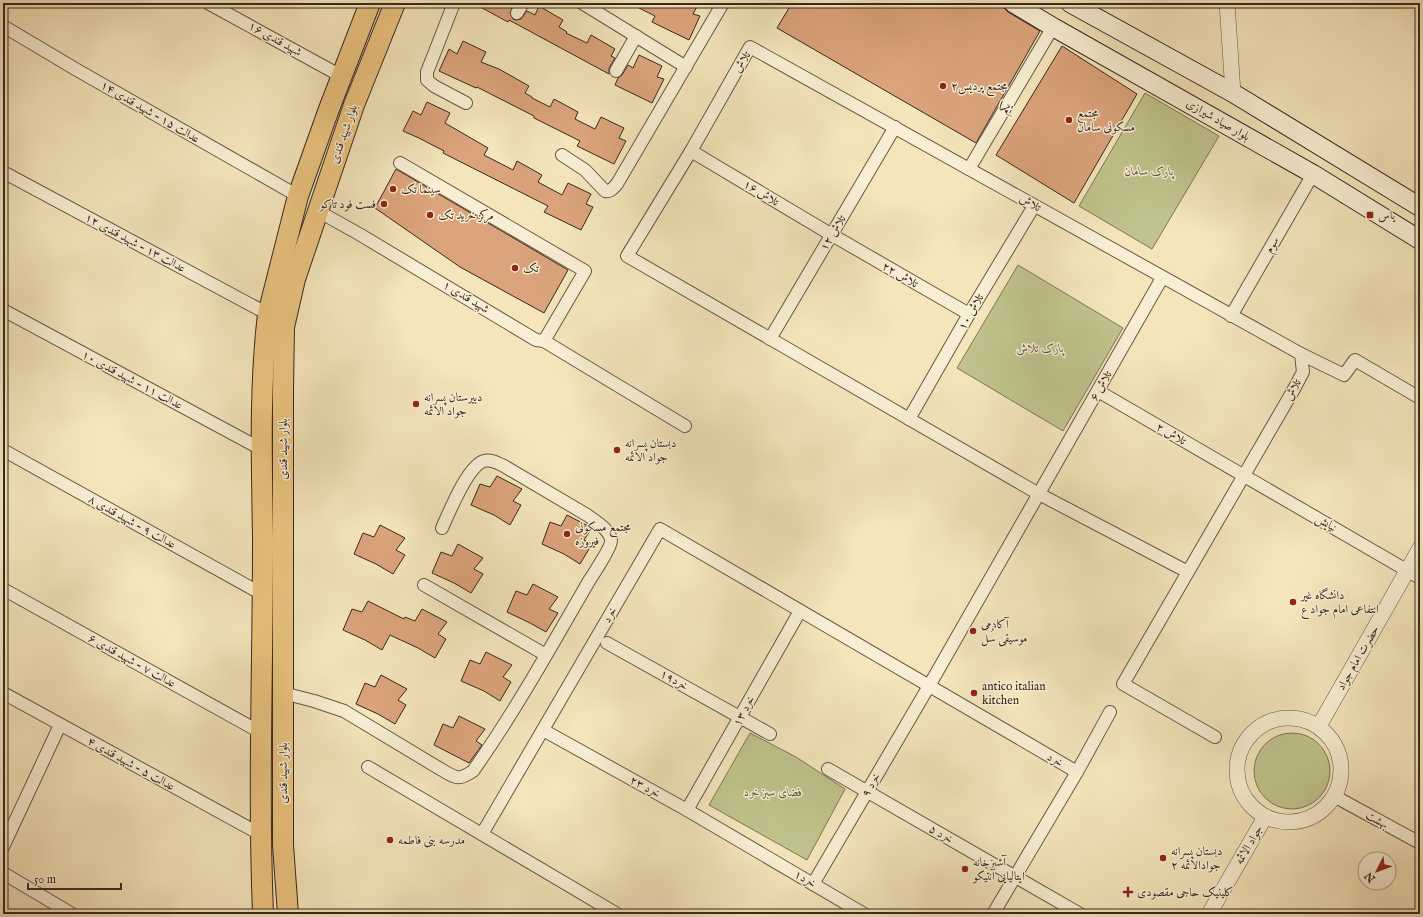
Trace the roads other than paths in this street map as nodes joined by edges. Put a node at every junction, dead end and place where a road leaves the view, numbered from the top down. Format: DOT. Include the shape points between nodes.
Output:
graph roads {
  1 [pos="208,3"];
  2 [pos="395,3"];
  3 [pos="454,3"];
  4 [pos="582,3"];
  5 [pos="723,3"];
  6 [pos="1013,3"];
  7 [pos="1070,3"];
  8 [pos="1227,3"];
  9 [pos="365,5"];
  10 [pos="3,26"];
  11 [pos="1053,27"];
  12 [pos="636,36"];
  13 [pos="686,67"];
  14 [pos="616,71"];
  15 [pos="341,76"];
  16 [pos="1233,93"];
  17 [pos="466,103"];
  18 [pos="895,127"];
  19 [pos="691,151"];
  20 [pos="562,155"];
  21 [pos="400,163"];
  22 [pos="969,169"];
  23 [pos="3,172"];
  24 [pos="1314,174"];
  25 [pos="298,196"];
  26 [pos="1034,206"];
  27 [pos="1420,207"];
  28 [pos="318,211"];
  29 [pos="832,235"];
  30 [pos="1418,235"];
  31 [pos="1162,278"];
  32 [pos="3,310"];
  33 [pos="268,314"];
  34 [pos="969,314"];
  35 [pos="1231,316"];
  36 [pos="770,339"];
  37 [pos="544,341"];
  38 [pos="1301,354"];
  39 [pos="1098,391"];
  40 [pos="1420,398"];
  41 [pos="909,419"];
  42 [pos="685,426"];
  43 [pos="261,449"];
  44 [pos="3,450"];
  45 [pos="1244,476"];
  46 [pos="1039,494"];
  47 [pos="262,497"];
  48 [pos="282,498"];
  49 [pos="442,528"];
  50 [pos="283,533"];
  51 [pos="262,540"];
  52 [pos="1420,548"];
  53 [pos="1188,572"];
  54 [pos="1414,574"];
  55 [pos="424,585"];
  56 [pos="3,589"];
  57 [pos="262,594"];
  58 [pos="800,611"];
  59 [pos="607,643"];
  60 [pos="546,655"];
  61 [pos="929,686"];
  62 [pos="3,693"];
  63 [pos="283,693"];
  64 [pos="1110,712"];
  65 [pos="741,716"];
  66 [pos="60,725"];
  67 [pos="1319,726"];
  68 [pos="543,730"];
  69 [pos="260,732"];
  70 [pos="770,734"];
  71 [pos="1215,737"];
  72 [pos="368,767"];
  73 [pos="828,769"];
  74 [pos="1077,772"];
  75 [pos="867,791"];
  76 [pos="1334,796"];
  77 [pos="687,810"];
  78 [pos="1265,817"];
  79 [pos="260,834"];
  80 [pos="482,834"];
  81 [pos="1420,843"];
  82 [pos="746,846"];
  83 [pos="3,847"];
  84 [pos="3,873"];
  85 [pos="1016,877"];
  86 [pos="813,884"];
  87 [pos="72,914"];
  88 [pos="263,914"];
  89 [pos="288,914"];
  90 [pos="617,914"];
  91 [pos="864,914"];
  92 [pos="993,914"];
  93 [pos="1080,914"];
  94 [pos="1209,914"];
  1 -- 15 [label="street, شهید قندی ۱۶"];
  2 -- 28 [label="main road, بلوار شهید قندی" via="354,105"];
  3 -- 17 [label="street" via="427,80"];
  4 -- 12 [label="street"];
  5 -- 13 [label="street"];
  6 -- 11 [label="main road, بلوار صیاد شیرازی"];
  7 -- 16 [label="main road"];
  8 -- 16 [label="street"];
  9 -- 15 [label="main road, بلوار شهید قندی"];
  10 -- 25 [label="street, عدالت ۱۵ - شهید قندی ۱۴"];
  11 -- 22 [label="street, یکم"];
  11 -- 24 [label="main road, بلوار صیاد شیرازی"];
  12 -- 13 [label="street"];
  12 -- 14 [label="street"];
  13 -- 20 [label="street" via="617,184 610,191 602,189 585,170"];
  15 -- 25 [label="main road, بلوار شهید قندی"];
  16 -- 27 [label="main road"];
  18 -- 19 [label="street, تلاش" via="750,47"];
  18 -- 22 [label="street, تلاش"];
  18 -- 29 [label="street, تلاش ۱۲"];
  19 -- 29 [label="street, تلاش ۱۶"];
  19 -- 36 [label="street, تلاش" via="627,256"];
  21 -- 37 [label="street" via="585,271"];
  22 -- 26 [label="street, تلاش"];
  23 -- 33 [label="street, عدالت ۱۳ - شهید قندی ۱۲"];
  24 -- 30 [label="main road, بلوار صیاد شیرازی"];
  24 -- 35 [label="street, سوم"];
  25 -- 33 [label="main road, بلوار شهید قندی"];
  26 -- 31 [label="street, تلاش"];
  26 -- 34 [label="street, تلاش ۱۰"];
  28 -- 37 [label="street, شهيد قندی ۱" via="536,340"];
  28 -- 48 [label="main road, بلوار شهید قندی" via="295,278 284,327"];
  29 -- 34 [label="street, تلاش ۲۲"];
  29 -- 36 [label="street, تلاش ۱۲"];
  31 -- 35 [label="street, تلاش"];
  31 -- 39 [label="street, تلاش ۶"];
  32 -- 43 [label="street, عدالت ۱۱ - شهید قندی ۱۰"];
  33 -- 43 [label="main road, بلوار شهید قندی" via="262,391"];
  34 -- 41 [label="street, تلاش ۱۰"];
  35 -- 38 [label="street, تلاش"];
  36 -- 41 [label="street, تلاش"];
  37 -- 42 [label="street, شهيد قندی ۱"];
  38 -- 40 [label="street" via="1344,376 1355,360"];
  38 -- 45 [label="street, تلاش" via="1303,372"];
  39 -- 45 [label="street, تلاش ۲"];
  39 -- 46 [label="street, تلاش ۶"];
  41 -- 46 [label="street, تلاش"];
  43 -- 47 [label="main road, بلوار شهید قندی"];
  44 -- 57 [label="street, عدالت ۹ - شهید قندی ۸"];
  45 -- 53 [label="street, تلاش"];
  45 -- 54 [label="street, نیایش"];
  46 -- 53 [label="street, تلاش"];
  46 -- 61 [label="street"];
  47 -- 48 [label="main road" via="269,505 279,503"];
  47 -- 51 [label="main road, بلوار شهید قندی"];
  48 -- 50 [label="main road, بلوار شهید قندی"];
  49 -- 60 [label="street" via="467,476 481,462 492,460 587,515 600,524 610,536 610,546"];
  50 -- 51 [label="main road" via="273,528 264,534"];
  50 -- 63 [label="main road, بلوار شهید قندی"];
  51 -- 57 [label="main road, بلوار شهید قندی"];
  52 -- 54 [label="street, حضرت امام جواد"];
  53 -- 71 [label="street, تلاش" via="1123,684"];
  54 -- 67 [label="street, حضرت امام جواد"];
  55 -- 60 [label="street"];
  56 -- 69 [label="street, عدالت ۷ - شهید قندی ۶"];
  57 -- 69 [label="main road, بلوار شهید قندی"];
  58 -- 61 [label="street, خرد"];
  58 -- 65 [label="street, خرد ۱۳"];
  58 -- 68 [label="street, خرد" via="660,529"];
  59 -- 65 [label="street, خرد۱۹"];
  60 -- 63 [label="street" via="474,772 458,778 344,711"];
  61 -- 74 [label="street, خرد"];
  61 -- 75 [label="street, خرد ۹"];
  62 -- 66 [label="street, عدالت ۵ - شهید قندی ۴"];
  63 -- 89 [label="main road, بلوار شهید قندی" via="283,845"];
  64 -- 74 [label="street"];
  65 -- 70 [label="street, خرد۱۹"];
  65 -- 77 [label="street, خرد ۱۳"];
  66 -- 79 [label="street, عدالت ۵ - شهید قندی ۴"];
  66 -- 83 [label="street"];
  67 -- 76 [label="street" via="1330,737 1338,751 1341,766 1340,782"];
  67 -- 78 [label="street" via="1289,717 1274,719 1259,726 1248,736 1240,749 1236,765 1242,795 1252,808"];
  68 -- 77 [label="street, خرد ۲۳"];
  68 -- 80 [label="street, خرد"];
  69 -- 79 [label="main road, بلوار شهید قندی"];
  72 -- 80 [label="street"];
  73 -- 75 [label="street, خرد ۵"];
  74 -- 85 [label="street, خرد"];
  75 -- 85 [label="street, خرد ۵"];
  75 -- 86 [label="street, خرد ۹"];
  76 -- 78 [label="street" via="1324,809 1311,818 1296,822 1280,822"];
  76 -- 81 [label="street, بهشت"];
  77 -- 82 [label="street, خرد ۲۳"];
  78 -- 94 [label="street, جواد الائمه"];
  79 -- 88 [label="main road, بلوار شهید قندی"];
  80 -- 90 [label="street"];
  82 -- 86 [label="street, خرد۱"];
  84 -- 87 [label="street"];
  85 -- 92 [label="street, خرد"];
  85 -- 93 [label="street"];
  86 -- 91 [label="street, خرد۱"];
}
